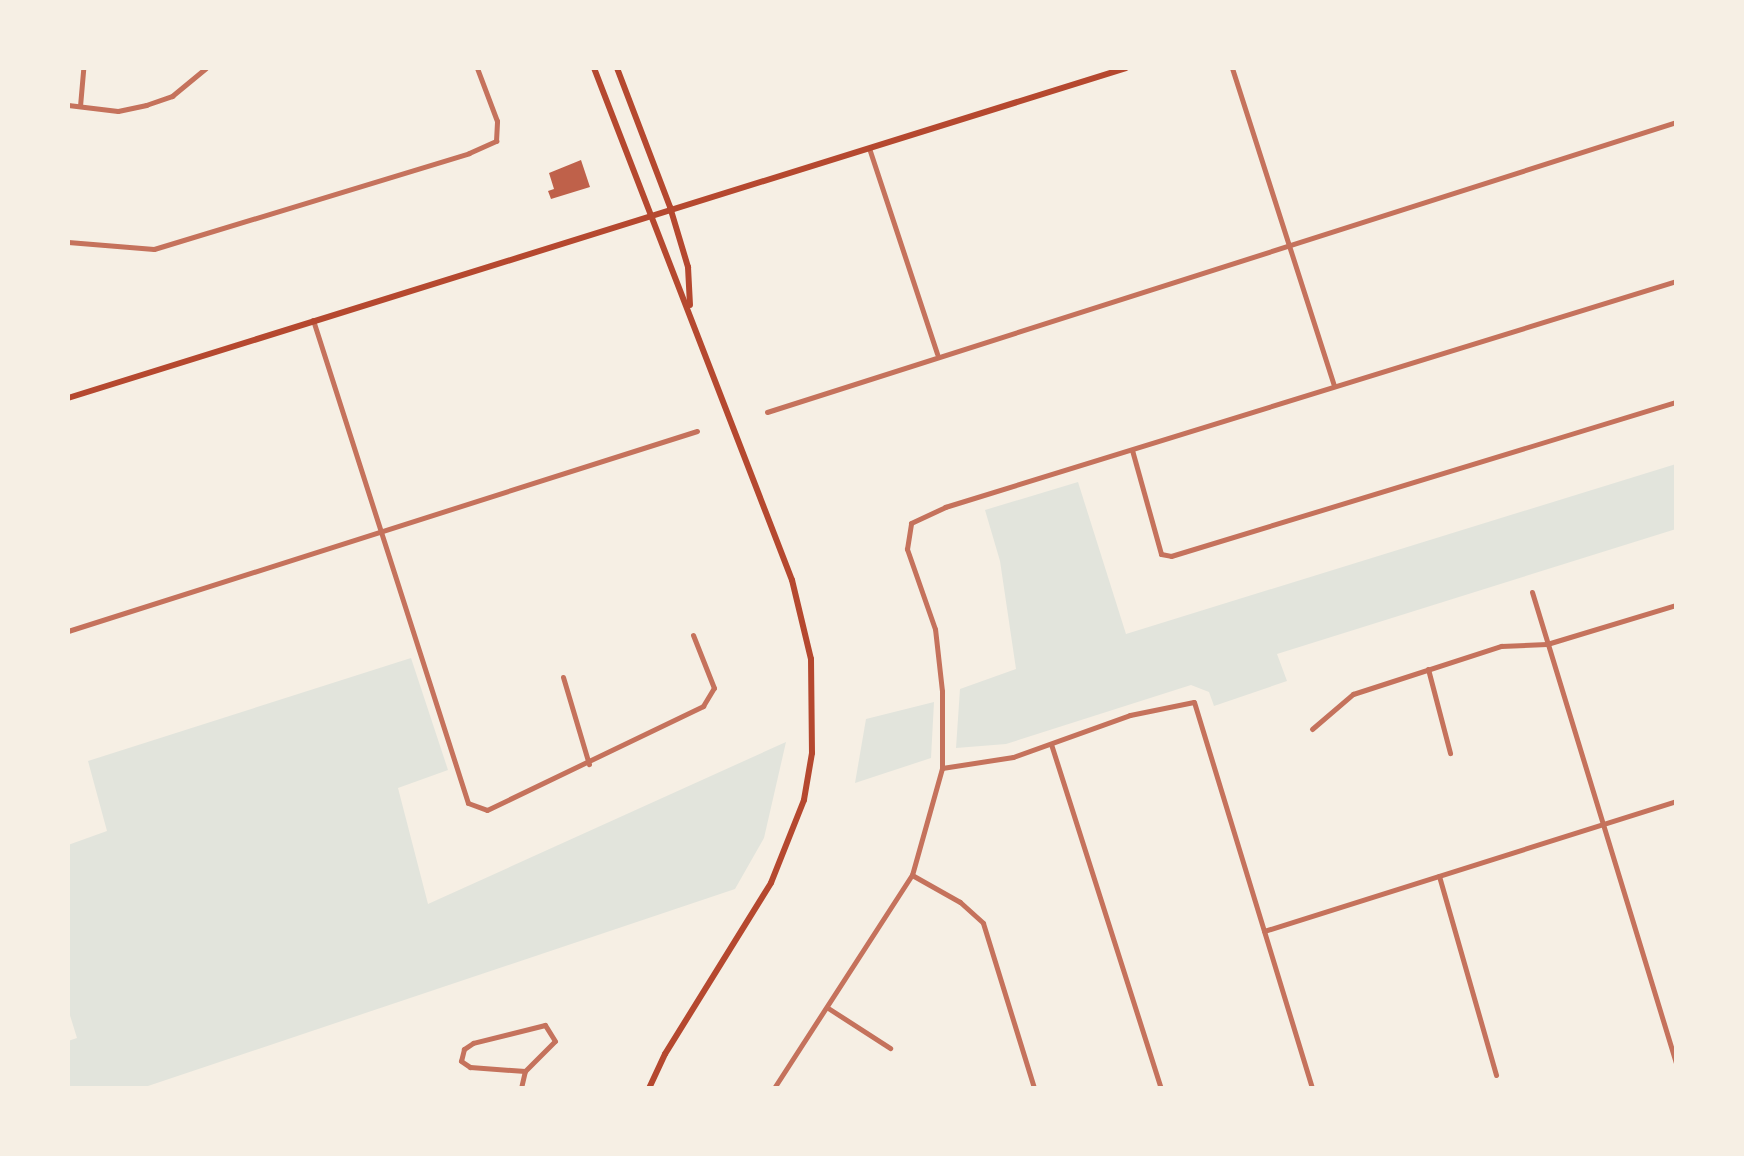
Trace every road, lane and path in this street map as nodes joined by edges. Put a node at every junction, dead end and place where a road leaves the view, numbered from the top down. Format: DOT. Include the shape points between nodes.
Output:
graph roads {
  1 [pos="84,68"];
  2 [pos="206,68"];
  3 [pos="476,68"];
  4 [pos="594,68"];
  5 [pos="616,68"];
  6 [pos="1126,68"];
  7 [pos="1232,68"];
  8 [pos="68,105"];
  9 [pos="80,106"];
  10 [pos="1676,122"];
  11 [pos="868,146"];
  12 [pos="670,207"];
  13 [pos="652,213"];
  14 [pos="68,242"];
  15 [pos="1289,246"];
  16 [pos="1676,281"];
  17 [pos="690,311"];
  18 [pos="313,320"];
  19 [pos="938,354"];
  20 [pos="1334,385"];
  21 [pos="68,398"];
  22 [pos="1676,402"];
  23 [pos="767,412"];
  24 [pos="697,432"];
  25 [pos="1132,450"];
  26 [pos="381,533"];
  27 [pos="1532,592"];
  28 [pos="1676,605"];
  29 [pos="68,631"];
  30 [pos="693,634"];
  31 [pos="1547,644"];
  32 [pos="1428,670"];
  33 [pos="563,677"];
  34 [pos="1312,729"];
  35 [pos="1051,743"];
  36 [pos="1450,753"];
  37 [pos="589,764"];
  38 [pos="942,768"];
  39 [pos="1676,801"];
  40 [pos="1602,824"];
  41 [pos="912,874"];
  42 [pos="1439,876"];
  43 [pos="1264,931"];
  44 [pos="828,1008"];
  45 [pos="890,1048"];
  46 [pos="1676,1063"];
  47 [pos="525,1071"];
  48 [pos="1496,1075"];
  49 [pos="521,1088"];
  50 [pos="649,1088"];
  51 [pos="774,1088"];
  52 [pos="1034,1088"];
  53 [pos="1161,1088"];
  54 [pos="1312,1088"];
  1 -- 9 [label="street"];
  2 -- 9 [label="street" via="172,96 146,105 118,111"];
  3 -- 14 [label="street" via="496,121 496,141 482,147 154,249"];
  4 -- 13 [label="main road"];
  5 -- 12 [label="main road"];
  6 -- 11 [label="main road"];
  7 -- 15 [label="street"];
  8 -- 9 [label="street"];
  10 -- 15 [label="street"];
  11 -- 12 [label="main road"];
  11 -- 19 [label="street"];
  12 -- 13 [label="main road"];
  12 -- 17 [label="main road" via="688,267"];
  13 -- 17 [label="main road"];
  13 -- 18 [label="main road"];
  15 -- 19 [label="street"];
  15 -- 20 [label="street"];
  16 -- 20 [label="street"];
  17 -- 50 [label="main road" via="792,580 811,659 812,753 804,800 771,883"];
  18 -- 21 [label="main road"];
  18 -- 26 [label="street"];
  19 -- 23 [label="street"];
  20 -- 25 [label="street"];
  22 -- 25 [label="street" via="1171,556 1161,554"];
  24 -- 26 [label="street"];
  25 -- 38 [label="street" via="911,523 907,550 935,629"];
  26 -- 29 [label="street"];
  26 -- 37 [label="street" via="468,802 487,810"];
  27 -- 31 [label="street"];
  28 -- 31 [label="street"];
  30 -- 37 [label="street" via="714,688 703,706"];
  31 -- 32 [label="street" via="1502,646"];
  31 -- 40 [label="street"];
  32 -- 34 [label="street" via="1353,694"];
  32 -- 36 [label="street"];
  33 -- 37 [label="street"];
  35 -- 38 [label="street" via="1014,757"];
  35 -- 43 [label="street" via="1130,715 1194,702"];
  35 -- 53 [label="street"];
  38 -- 41 [label="street"];
  39 -- 40 [label="street"];
  40 -- 42 [label="street"];
  40 -- 46 [label="street"];
  41 -- 44 [label="street"];
  41 -- 52 [label="street" via="983,923"];
  42 -- 43 [label="street"];
  42 -- 48 [label="street"];
  43 -- 54 [label="street"];
  44 -- 45 [label="street"];
  44 -- 51 [label="street"];
  47 -- 47 [label="street" via="555,1041 545,1026 474,1043 461,1060"];
  47 -- 49 [label="street"];
}
